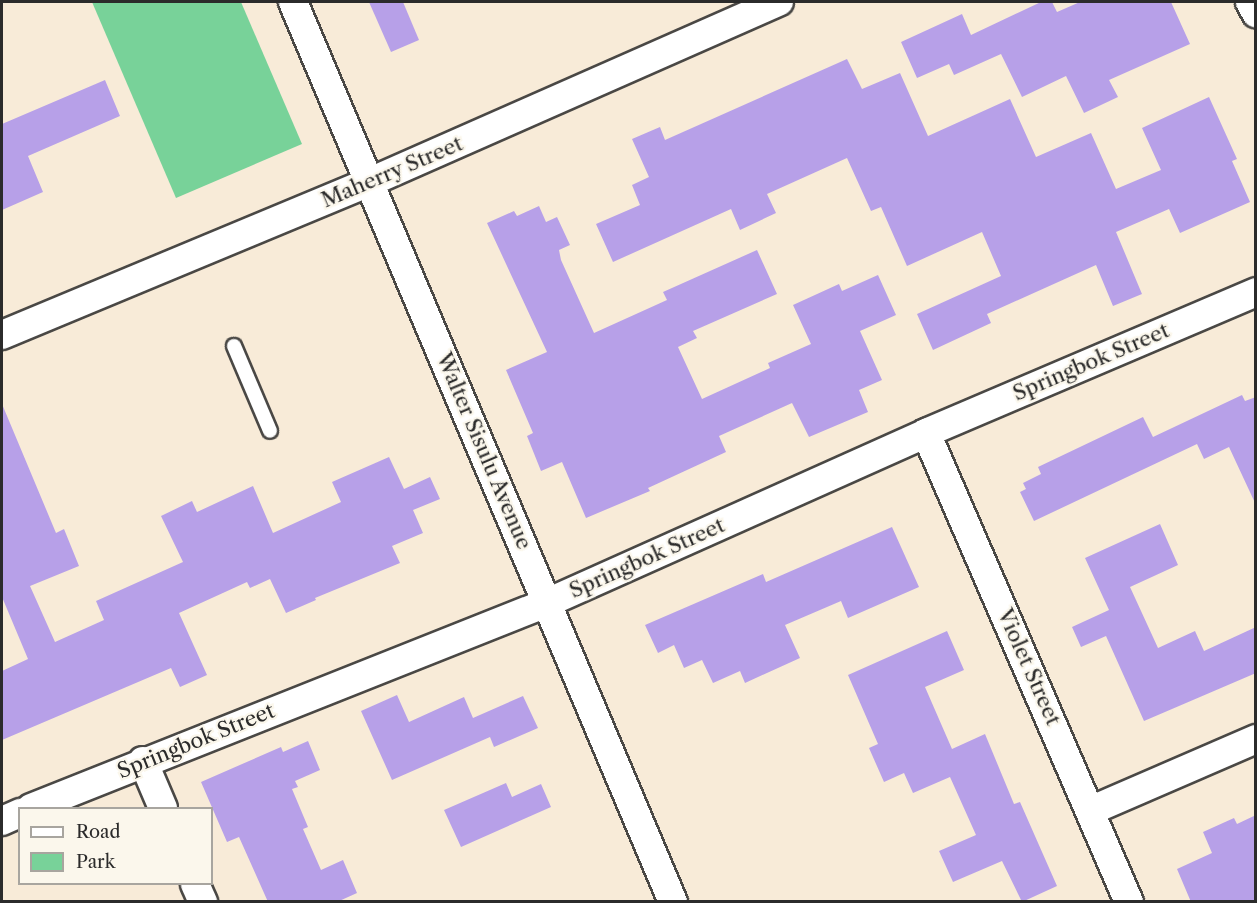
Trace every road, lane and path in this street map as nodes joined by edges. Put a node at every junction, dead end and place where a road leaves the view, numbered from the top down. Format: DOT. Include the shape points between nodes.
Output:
graph roads {
  1 [pos="293,2"];
  2 [pos="779,2"];
  3 [pos="1250,2"];
  4 [pos="1256,13"];
  5 [pos="370,182"];
  6 [pos="1256,292"];
  7 [pos="2,334"];
  8 [pos="234,346"];
  9 [pos="270,431"];
  10 [pos="926,434"];
  11 [pos="549,602"];
  12 [pos="1256,739"];
  13 [pos="143,762"];
  14 [pos="33,807"];
  15 [pos="163,807"];
  16 [pos="1092,810"];
  17 [pos="18,814"];
  18 [pos="2,821"];
  19 [pos="195,885"];
  20 [pos="203,902"];
  21 [pos="673,902"];
  22 [pos="1129,902"];
  1 -- 5 [label="street, Walter Sisulu Avenue"];
  2 -- 5 [label="street, Maherry Street"];
  3 -- 4 [label="street"];
  5 -- 7 [label="street, Maherry Street"];
  5 -- 11 [label="street, Walter Sisulu Avenue"];
  6 -- 10 [label="street, Springbok Street"];
  8 -- 9 [label="lane"];
  10 -- 11 [label="street, Springbok Street"];
  10 -- 16 [label="street, Violet Street"];
  11 -- 13 [label="street, Springbok Street"];
  11 -- 21 [label="street, Walter Sisulu Avenue"];
  12 -- 16 [label="street"];
  13 -- 14 [label="street, Springbok Street"];
  13 -- 15 [label="street"];
  16 -- 22 [label="street, Violet Street"];
  17 -- 18 [label="street"];
  19 -- 20 [label="street"];
}
